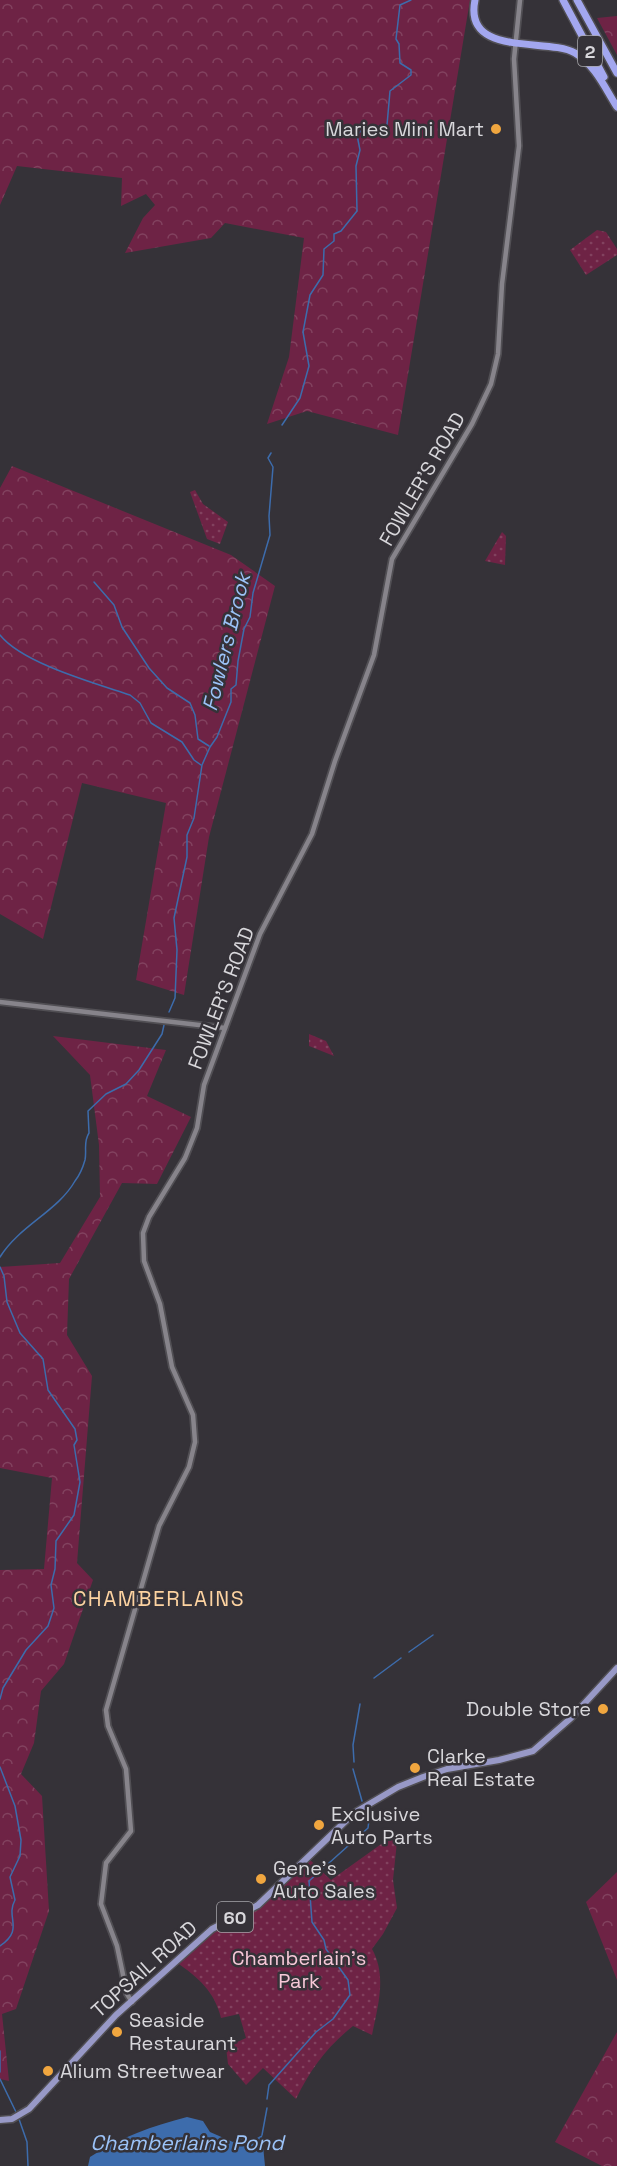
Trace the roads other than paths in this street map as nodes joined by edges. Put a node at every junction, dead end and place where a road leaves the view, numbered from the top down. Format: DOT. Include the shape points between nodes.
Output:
graph roads {
  1 [pos="475,0"];
  2 [pos="520,0"];
  3 [pos="562,0"];
  4 [pos="577,0"];
  5 [pos="515,45"];
  6 [pos="617,73"];
  7 [pos="617,102"];
  8 [pos="617,107"];
  9 [pos="0,1002"];
  10 [pos="225,1028"];
  11 [pos="617,1668"];
  12 [pos="132,2002"];
  13 [pos="0,2120"];
  1 -- 5 [label="highway" via="481,28 496,39"];
  2 -- 5 [label="street, FOWLER'S ROAD"];
  3 -- 7 [label="highway, 2"];
  4 -- 6 [label="highway, 2"];
  5 -- 8 [label="highway" via="557,46 574,52 590,64"];
  5 -- 10 [label="street, FOWLER'S ROAD" via="519,146 495,371 472,424 392,559 374,655 312,834 260,934"];
  9 -- 10 [label="street"];
  10 -- 12 [label="street, FOWLER'S ROAD" via="204,1085 197,1128 174,1180 148,1220 142,1240 143,1258 160,1304 171,1364 191,1412 195,1436 190,1464 159,1526 106,1710 108,1726 125,1766 131,1831 106,1863 101,1906"];
  11 -- 12 [label="main road, TOPSAIL ROAD / 60" via="571,1718 533,1751 423,1777 354,1813 258,1905 212,1929"];
  12 -- 13 [label="main road, TOPSAIL ROAD / 60" via="65,2067 29,2109 12,2119"];
}
